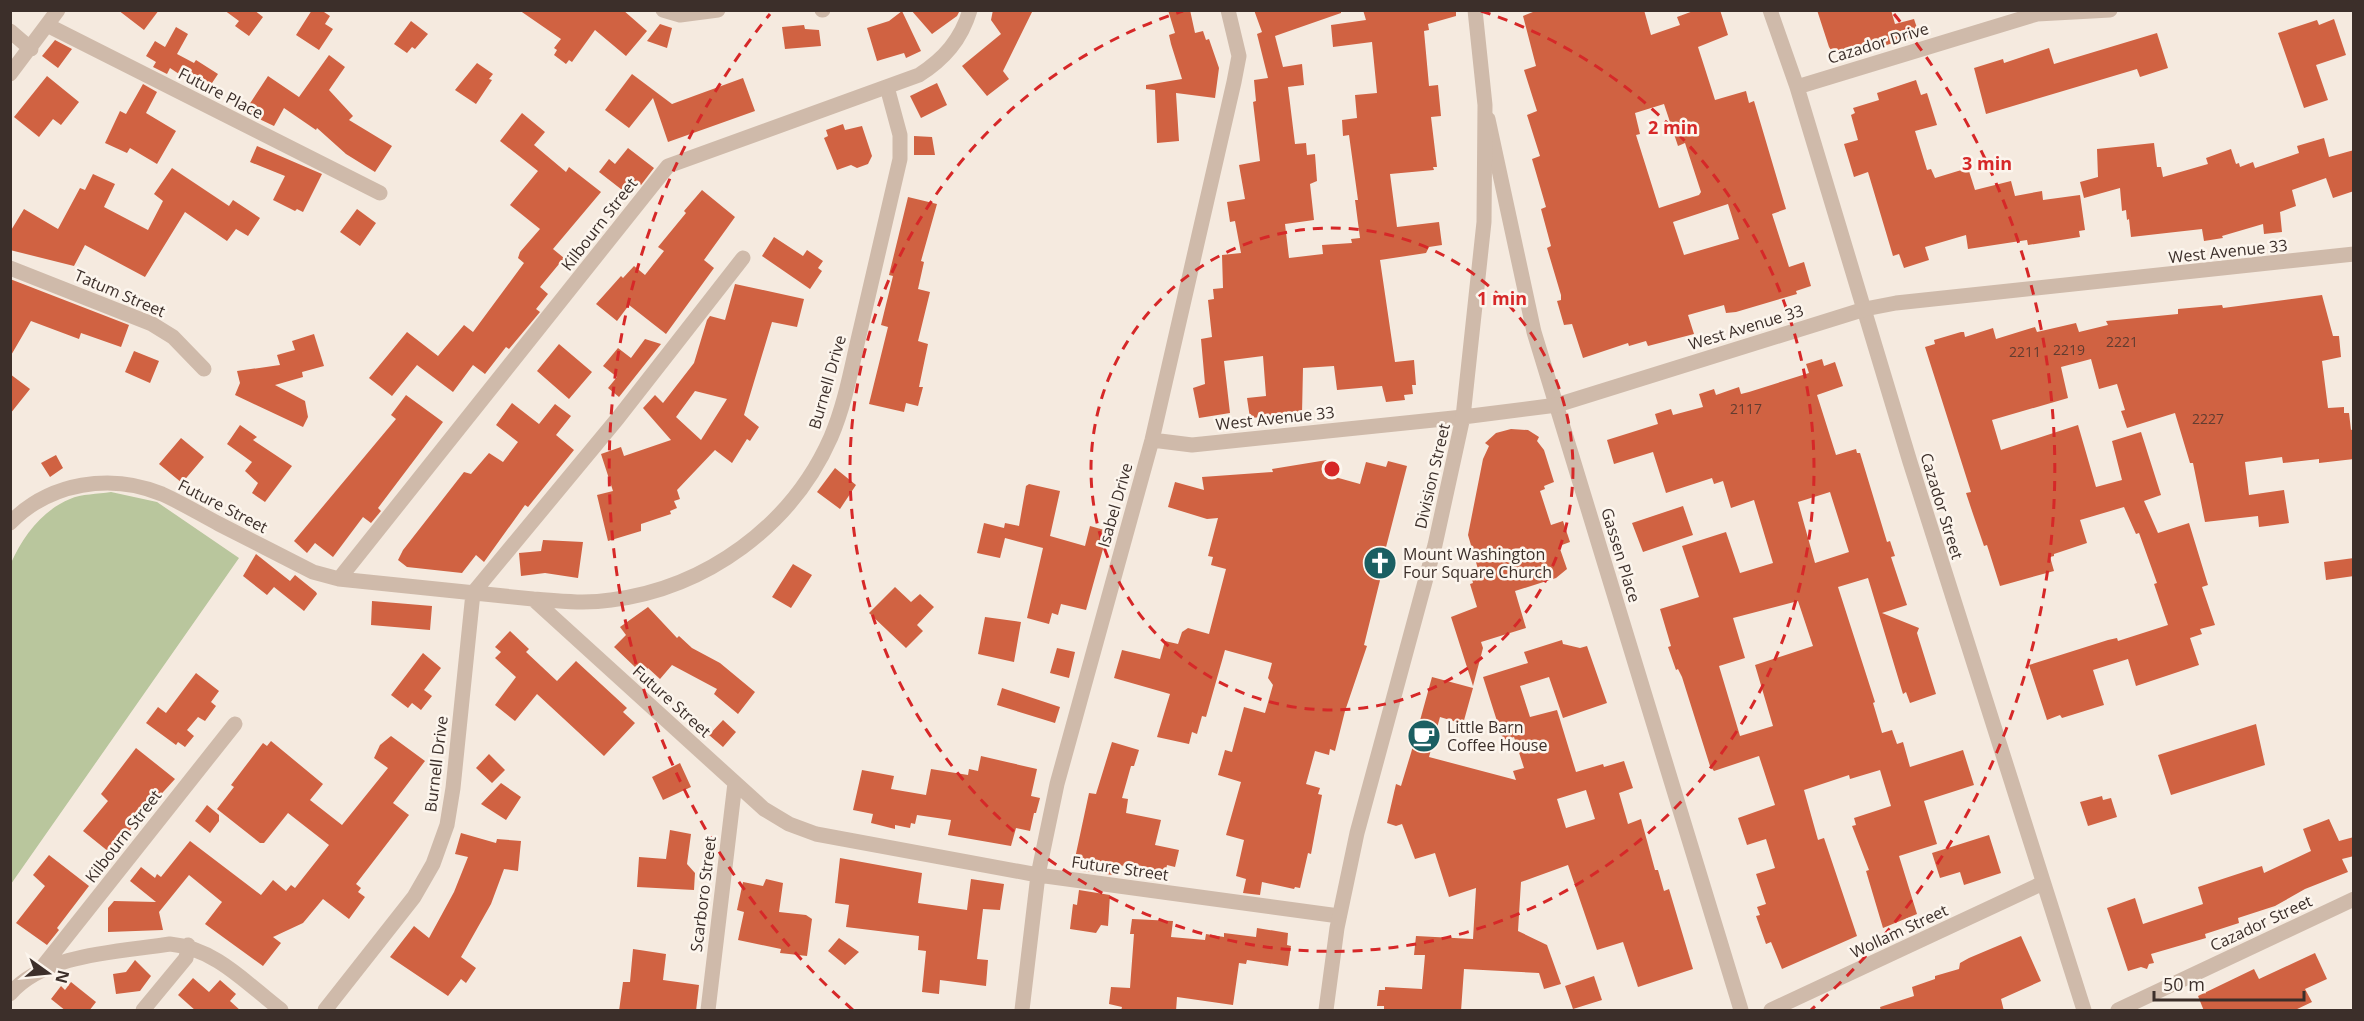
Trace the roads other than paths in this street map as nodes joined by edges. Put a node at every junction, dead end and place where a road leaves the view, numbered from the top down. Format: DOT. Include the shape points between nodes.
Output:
graph roads {
  1 [pos="58,10"];
  2 [pos="663,10"];
  3 [pos="718,10"];
  4 [pos="970,10"];
  5 [pos="1228,10"];
  6 [pos="1475,10"];
  7 [pos="1770,10"];
  8 [pos="2110,10"];
  9 [pos="46,25"];
  10 [pos="10,31"];
  11 [pos="31,49"];
  12 [pos="10,74"];
  13 [pos="887,87"];
  14 [pos="1797,87"];
  15 [pos="1485,105"];
  16 [pos="380,193"];
  17 [pos="2354,254"];
  18 [pos="743,258"];
  19 [pos="10,268"];
  20 [pos="1865,309"];
  21 [pos="204,369"];
  22 [pos="1557,405"];
  23 [pos="1463,417"];
  24 [pos="1152,440"];
  25 [pos="10,523"];
  26 [pos="339,579"];
  27 [pos="473,593"];
  28 [pos="533,599"];
  29 [pos="235,724"];
  30 [pos="735,783"];
  31 [pos="1038,875"];
  32 [pos="2043,883"];
  33 [pos="2354,899"];
  34 [pos="1339,916"];
  35 [pos="188,945"];
  36 [pos="40,970"];
  37 [pos="10,994"];
  38 [pos="142,1011"];
  39 [pos="281,1011"];
  40 [pos="325,1011"];
  41 [pos="708,1011"];
  42 [pos="1022,1011"];
  43 [pos="1326,1011"];
  44 [pos="1741,1011"];
  45 [pos="1771,1011"];
  46 [pos="2084,1011"];
  47 [pos="2118,1011"];
  1 -- 9 [label="street"];
  2 -- 3 [label="street" via="680,15"];
  4 -- 13 [label="street, Kilbourn Street" via="957,40 935,65"];
  5 -- 24 [label="street, Isabel Drive" via="1239,56"];
  6 -- 15 [label="street, Division Street"];
  7 -- 14 [label="street, Cazador Street"];
  8 -- 14 [label="street, Cazador Drive" via="2037,14"];
  9 -- 11 [label="street"];
  9 -- 16 [label="street, Future Place"];
  10 -- 11 [label="street"];
  11 -- 12 [label="street"];
  13 -- 26 [label="street, Kilbourn Street" via="668,166"];
  13 -- 28 [label="street, Burnell Drive" via="900,135 900,159 843,405 818,462 797,494 750,542 684,581 610,600"];
  14 -- 20 [label="street, Cazador Street"];
  15 -- 22 [label="street, Gassen Place" via="1534,332"];
  15 -- 23 [label="street, Division Street" via="1484,222"];
  17 -- 20 [label="street, West Avenue 33"];
  18 -- 27 [label="street" via="618,418"];
  19 -- 21 [label="street, Tatum Street" via="152,324 173,337"];
  20 -- 22 [label="street, West Avenue 33"];
  20 -- 32 [label="street, Cazador Street"];
  22 -- 23 [label="street, West Avenue 33"];
  22 -- 44 [label="street, Gassen Place"];
  23 -- 24 [label="street, West Avenue 33" via="1192,445"];
  23 -- 34 [label="street, Division Street" via="1435,545 1357,833"];
  24 -- 31 [label="street, Isabel Drive" via="1057,784"];
  25 -- 26 [label="street, Future Street" via="35,503 72,487 109,482 135,485 162,494 313,572"];
  26 -- 27 [label="street, Future Street"];
  27 -- 28 [label="street, Future Street"];
  27 -- 40 [label="street, Burnell Drive" via="447,825 433,864 414,897"];
  28 -- 30 [label="street, Future Street"];
  29 -- 36 [label="street, Kilbourn Street"];
  30 -- 31 [label="street, Future Street" via="764,809 816,834"];
  30 -- 41 [label="street, Scarboro Street"];
  31 -- 34 [label="street, Future Street"];
  31 -- 42 [label="street, Isabel Drive"];
  32 -- 45 [label="street, Wollam Street"];
  32 -- 46 [label="street, Cazador Street"];
  33 -- 47 [label="street, Cazador Street"];
  34 -- 43 [label="street, Division Street"];
  35 -- 36 [label="street" via="170,944 62,962"];
  35 -- 38 [label="street" via="186,958"];
  35 -- 39 [label="street" via="216,959"];
  36 -- 37 [label="street"];
}
